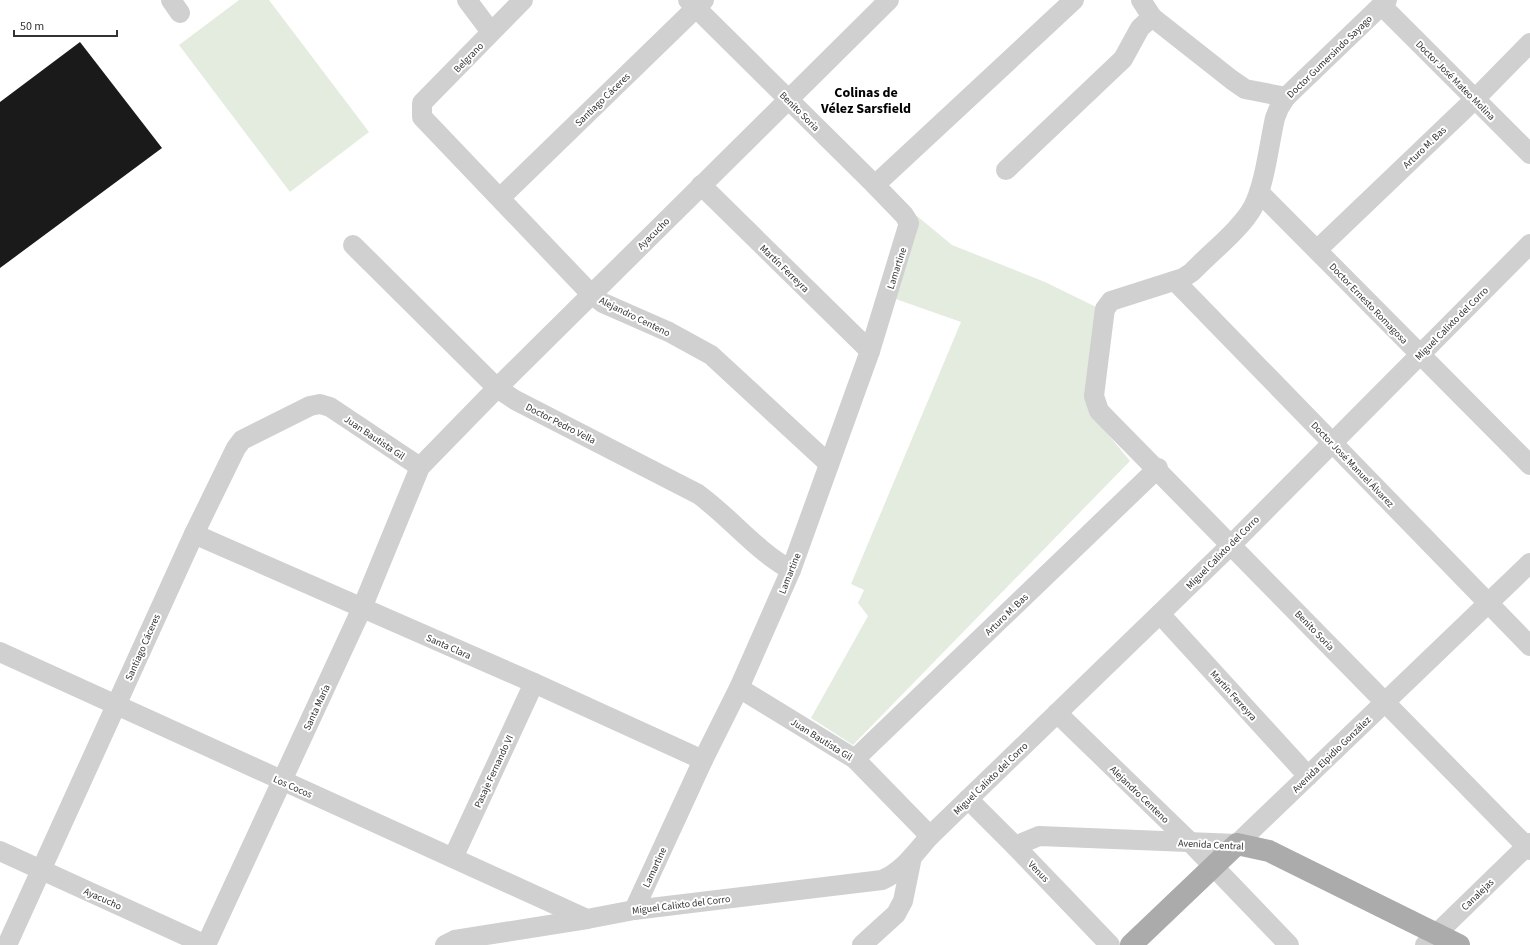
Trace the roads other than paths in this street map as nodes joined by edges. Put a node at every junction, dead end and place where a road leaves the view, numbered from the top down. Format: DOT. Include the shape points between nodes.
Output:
graph roads {
  1 [pos="467,0"];
  2 [pos="522,0"];
  3 [pos="888,0"];
  4 [pos="1074,0"];
  5 [pos="1141,0"];
  6 [pos="696,3"];
  7 [pos="1384,3"];
  8 [pos="1152,17"];
  9 [pos="492,32"];
  10 [pos="1530,43"];
  11 [pos="1286,97"];
  12 [pos="788,99"];
  13 [pos="1475,99"];
  14 [pos="422,118"];
  15 [pos="1530,154"];
  16 [pos="1006,170"];
  17 [pos="701,185"];
  18 [pos="874,185"];
  19 [pos="1259,192"];
  20 [pos="500,198"];
  21 [pos="909,223"];
  22 [pos="1530,244"];
  23 [pos="353,245"];
  24 [pos="1317,250"];
  25 [pos="1175,282"];
  26 [pos="592,294"];
  27 [pos="870,351"];
  28 [pos="1420,355"];
  29 [pos="497,388"];
  30 [pos="330,407"];
  31 [pos="1099,411"];
  32 [pos="1332,443"];
  33 [pos="829,464"];
  34 [pos="1530,465"];
  35 [pos="420,467"];
  36 [pos="1158,468"];
  37 [pos="194,534"];
  38 [pos="1232,544"];
  39 [pos="1530,563"];
  40 [pos="791,570"];
  41 [pos="1488,603"];
  42 [pos="362,608"];
  43 [pos="1160,614"];
  44 [pos="1530,646"];
  45 [pos="0,652"];
  46 [pos="534,683"];
  47 [pos="739,688"];
  48 [pos="1385,702"];
  49 [pos="116,706"];
  50 [pos="1057,713"];
  51 [pos="855,759"];
  52 [pos="703,760"];
  53 [pos="1308,776"];
  54 [pos="282,781"];
  55 [pos="968,799"];
  56 [pos="930,836"];
  57 [pos="1191,843"];
  58 [pos="1237,844"];
  59 [pos="1015,846"];
  60 [pos="1529,846"];
  61 [pos="0,851"];
  62 [pos="453,858"];
  63 [pos="912,858"];
  64 [pos="1213,866"];
  65 [pos="41,870"];
  66 [pos="634,910"];
  67 [pos="587,919"];
  68 [pos="518,938"];
  69 [pos="1431,939"];
  70 [pos="7,945"];
  71 [pos="206,945"];
  72 [pos="445,945"];
  73 [pos="862,945"];
  74 [pos="1110,945"];
  75 [pos="1131,945"];
  76 [pos="1289,945"];
  77 [pos="1459,945"];
  1 -- 9 [label="street"];
  2 -- 9 [label="street, Belgrano"];
  3 -- 12 [label="street, Ayacucho"];
  4 -- 18 [label="street"];
  5 -- 8 [label="street"];
  6 -- 12 [label="street, Benito Soria"];
  6 -- 20 [label="street, Santiago Cáceres"];
  7 -- 11 [label="street, Doctor Gumersindo Sayago"];
  7 -- 13 [label="street, Doctor José Mateo Molina"];
  8 -- 11 [label="street" via="1245,88"];
  8 -- 16 [label="street" via="1140,28 1123,59"];
  9 -- 14 [label="street, Belgrano" via="422,103"];
  10 -- 13 [label="street, Arturo M. Bas"];
  11 -- 19 [label="street, Doctor Gumersindo Sayago" via="1275,118"];
  12 -- 17 [label="street, Ayacucho"];
  12 -- 18 [label="street, Benito Soria"];
  13 -- 15 [label="street, Doctor José Mateo Molina"];
  13 -- 24 [label="street, Arturo M. Bas"];
  14 -- 20 [label="street, Alejandro Centeno"];
  17 -- 26 [label="street, Ayacucho"];
  17 -- 27 [label="street, Martín Ferreyra"];
  18 -- 21 [label="street, Benito Soria"];
  19 -- 24 [label="street, Doctor Ernesto Romagosa"];
  19 -- 25 [label="street, Doctor Gumersindo Sayago" via="1253,208 1244,220 1192,272"];
  20 -- 26 [label="street, Alejandro Centeno"];
  21 -- 27 [label="street, Lamartine"];
  22 -- 28 [label="street, Miguel Calixto del Corro"];
  23 -- 29 [label="street, Doctor Pedro Vella"];
  24 -- 28 [label="street, Doctor Ernesto Romagosa"];
  25 -- 31 [label="street, Doctor Gumersindo Sayago" via="1120,297 1105,309 1094,396"];
  25 -- 32 [label="street, Doctor José Manuel Álvarez"];
  26 -- 29 [label="street, Ayacucho"];
  26 -- 33 [label="street, Alejandro Centeno" via="603,303 669,332 711,355"];
  27 -- 33 [label="street, Lamartine"];
  28 -- 32 [label="street, Miguel Calixto del Corro"];
  28 -- 34 [label="street, Doctor Ernesto Romagosa"];
  29 -- 35 [label="street, Ayacucho"];
  29 -- 40 [label="street, Doctor Pedro Vella" via="515,400 698,494 774,561"];
  30 -- 35 [label="street, Juan Bautista Gil"];
  30 -- 37 [label="street, Santiago Cáceres" via="320,404 310,406 242,440"];
  31 -- 36 [label="street, Benito Soria"];
  32 -- 38 [label="street, Miguel Calixto del Corro"];
  32 -- 41 [label="street, Doctor José Manuel Álvarez"];
  33 -- 40 [label="street, Lamartine"];
  35 -- 42 [label="street, Santa María"];
  36 -- 38 [label="street, Benito Soria"];
  36 -- 51 [label="street, Arturo M. Bas"];
  37 -- 42 [label="street, Santa Clara"];
  37 -- 49 [label="street, Santiago Cáceres"];
  38 -- 43 [label="street, Miguel Calixto del Corro"];
  38 -- 48 [label="street, Benito Soria"];
  39 -- 41 [label="street, Avenida Elpidio González"];
  40 -- 47 [label="street, Lamartine"];
  41 -- 44 [label="street, Doctor José Manuel Álvarez"];
  41 -- 48 [label="street, Avenida Elpidio González"];
  42 -- 46 [label="street, Santa Clara"];
  42 -- 54 [label="street, Santa María"];
  43 -- 50 [label="street, Miguel Calixto del Corro"];
  43 -- 53 [label="street, Martín Ferreyra"];
  45 -- 49 [label="street, Los Cocos"];
  46 -- 52 [label="street, Santa Clara"];
  46 -- 62 [label="street, Pasaje Fernando VI"];
  47 -- 51 [label="street, Juan Bautista Gil"];
  47 -- 52 [label="street, Lamartine"];
  48 -- 53 [label="street, Avenida Elpidio González"];
  48 -- 60 [label="street, Benito Soria"];
  49 -- 54 [label="street, Los Cocos"];
  49 -- 65 [label="street, Santiago Cáceres"];
  50 -- 55 [label="street, Miguel Calixto del Corro"];
  50 -- 57 [label="street, Alejandro Centeno"];
  51 -- 56 [label="street, Juan Bautista Gil"];
  52 -- 66 [label="street, Lamartine"];
  53 -- 58 [label="street, Avenida Elpidio González"];
  54 -- 62 [label="street, Los Cocos"];
  54 -- 71 [label="street, Santa María"];
  55 -- 56 [label="street, Miguel Calixto del Corro"];
  55 -- 59 [label="street, Venus"];
  56 -- 63 [label="street, Miguel Calixto del Corro"];
  57 -- 58 [label="street, Avenida Central"];
  57 -- 59 [label="street, Avenida Central" via="1039,836"];
  57 -- 64 [label="street, Alejandro Centeno"];
  58 -- 64 [label="main road, Avenida Elpidio González"];
  58 -- 69 [label="main road, Avenida Central" via="1269,851"];
  59 -- 74 [label="street, Venus"];
  60 -- 69 [label="street, Canalejas"];
  61 -- 65 [label="street, Ayacucho"];
  62 -- 67 [label="street, Los Cocos"];
  63 -- 66 [label="street, Miguel Calixto del Corro" via="900,870 882,880"];
  63 -- 73 [label="street, Miguel Calixto del Corro" via="902,901 896,914"];
  64 -- 75 [label="main road, Avenida Elpidio González"];
  64 -- 76 [label="street, Alejandro Centeno"];
  65 -- 70 [label="street, Santiago Cáceres"];
  65 -- 71 [label="street, Ayacucho"];
  66 -- 67 [label="street, Miguel Calixto del Corro"];
  67 -- 68 [label="street, Miguel Calixto del Corro"];
  68 -- 72 [label="street, Miguel Calixto del Corro" via="455,940"];
  69 -- 77 [label="main road, Avenida Central"];
}
